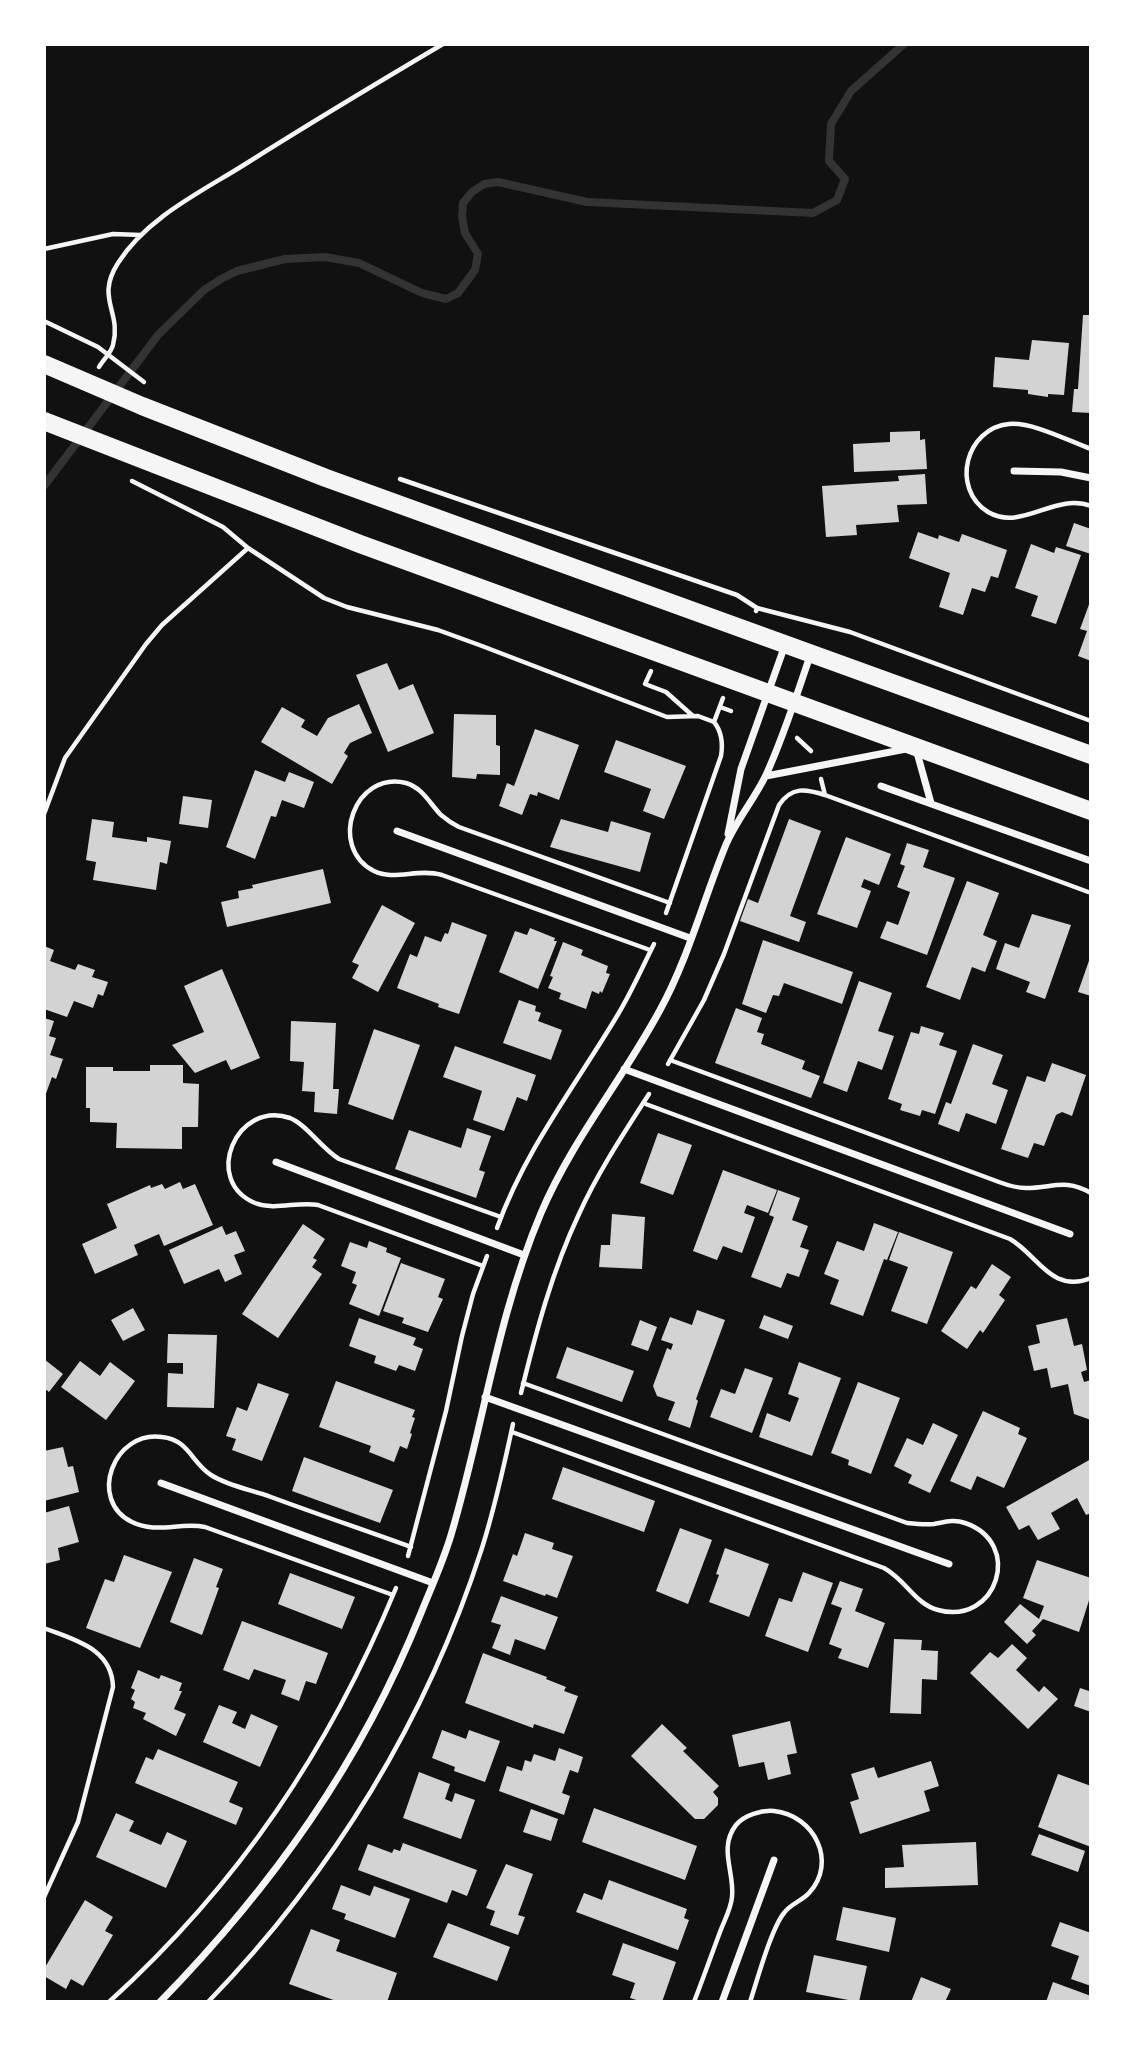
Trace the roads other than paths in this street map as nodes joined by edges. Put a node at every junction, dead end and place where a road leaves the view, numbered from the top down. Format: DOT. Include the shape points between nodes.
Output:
graph roads {
  1 [pos="44,364"];
  2 [pos="44,421"];
  3 [pos="1014,471"];
  4 [pos="1091,478"];
  5 [pos="785,644"];
  6 [pos="811,653"];
  7 [pos="768,693"];
  8 [pos="793,703"];
  9 [pos="915,747"];
  10 [pos="1091,755"];
  11 [pos="766,776"];
  12 [pos="881,786"];
  13 [pos="930,803"];
  14 [pos="1091,811"];
  15 [pos="397,831"];
  16 [pos="727,842"];
  17 [pos="1091,861"];
  18 [pos="690,938"];
  19 [pos="624,1069"];
  20 [pos="276,1163"];
  21 [pos="1070,1234"];
  22 [pos="524,1255"];
  23 [pos="485,1397"];
  24 [pos="160,1483"];
  25 [pos="949,1564"];
  26 [pos="433,1583"];
  27 [pos="774,1860"];
  28 [pos="160,2002"];
  29 [pos="722,2002"];
  1 -- 5 [label="main road" via="326,478"];
  2 -- 7 [label="main road" via="360,544"];
  3 -- 4 [label="street" via="1061,471"];
  5 -- 6 [label="main road"];
  5 -- 7 [label="street"];
  6 -- 8 [label="street"];
  6 -- 10 [label="main road"];
  7 -- 8 [label="main road"];
  7 -- 16 [label="street" via="741,769"];
  8 -- 9 [label="main road"];
  8 -- 11 [label="street"];
  9 -- 11 [label="street"];
  9 -- 13 [label="street"];
  9 -- 14 [label="main road"];
  11 -- 16 [label="street"];
  12 -- 13 [label="street"];
  13 -- 17 [label="street"];
  15 -- 18 [label="street"];
  16 -- 18 [label="street"];
  18 -- 19 [label="street" via="664,1004"];
  19 -- 21 [label="street"];
  19 -- 22 [label="street" via="567,1162"];
  20 -- 22 [label="street"];
  22 -- 23 [label="street"];
  23 -- 25 [label="street"];
  23 -- 26 [label="street" via="461,1502"];
  24 -- 26 [label="street"];
  26 -- 28 [label="street" via="392,1682 335,1785 257,1895"];
  27 -- 29 [label="street"];
}
